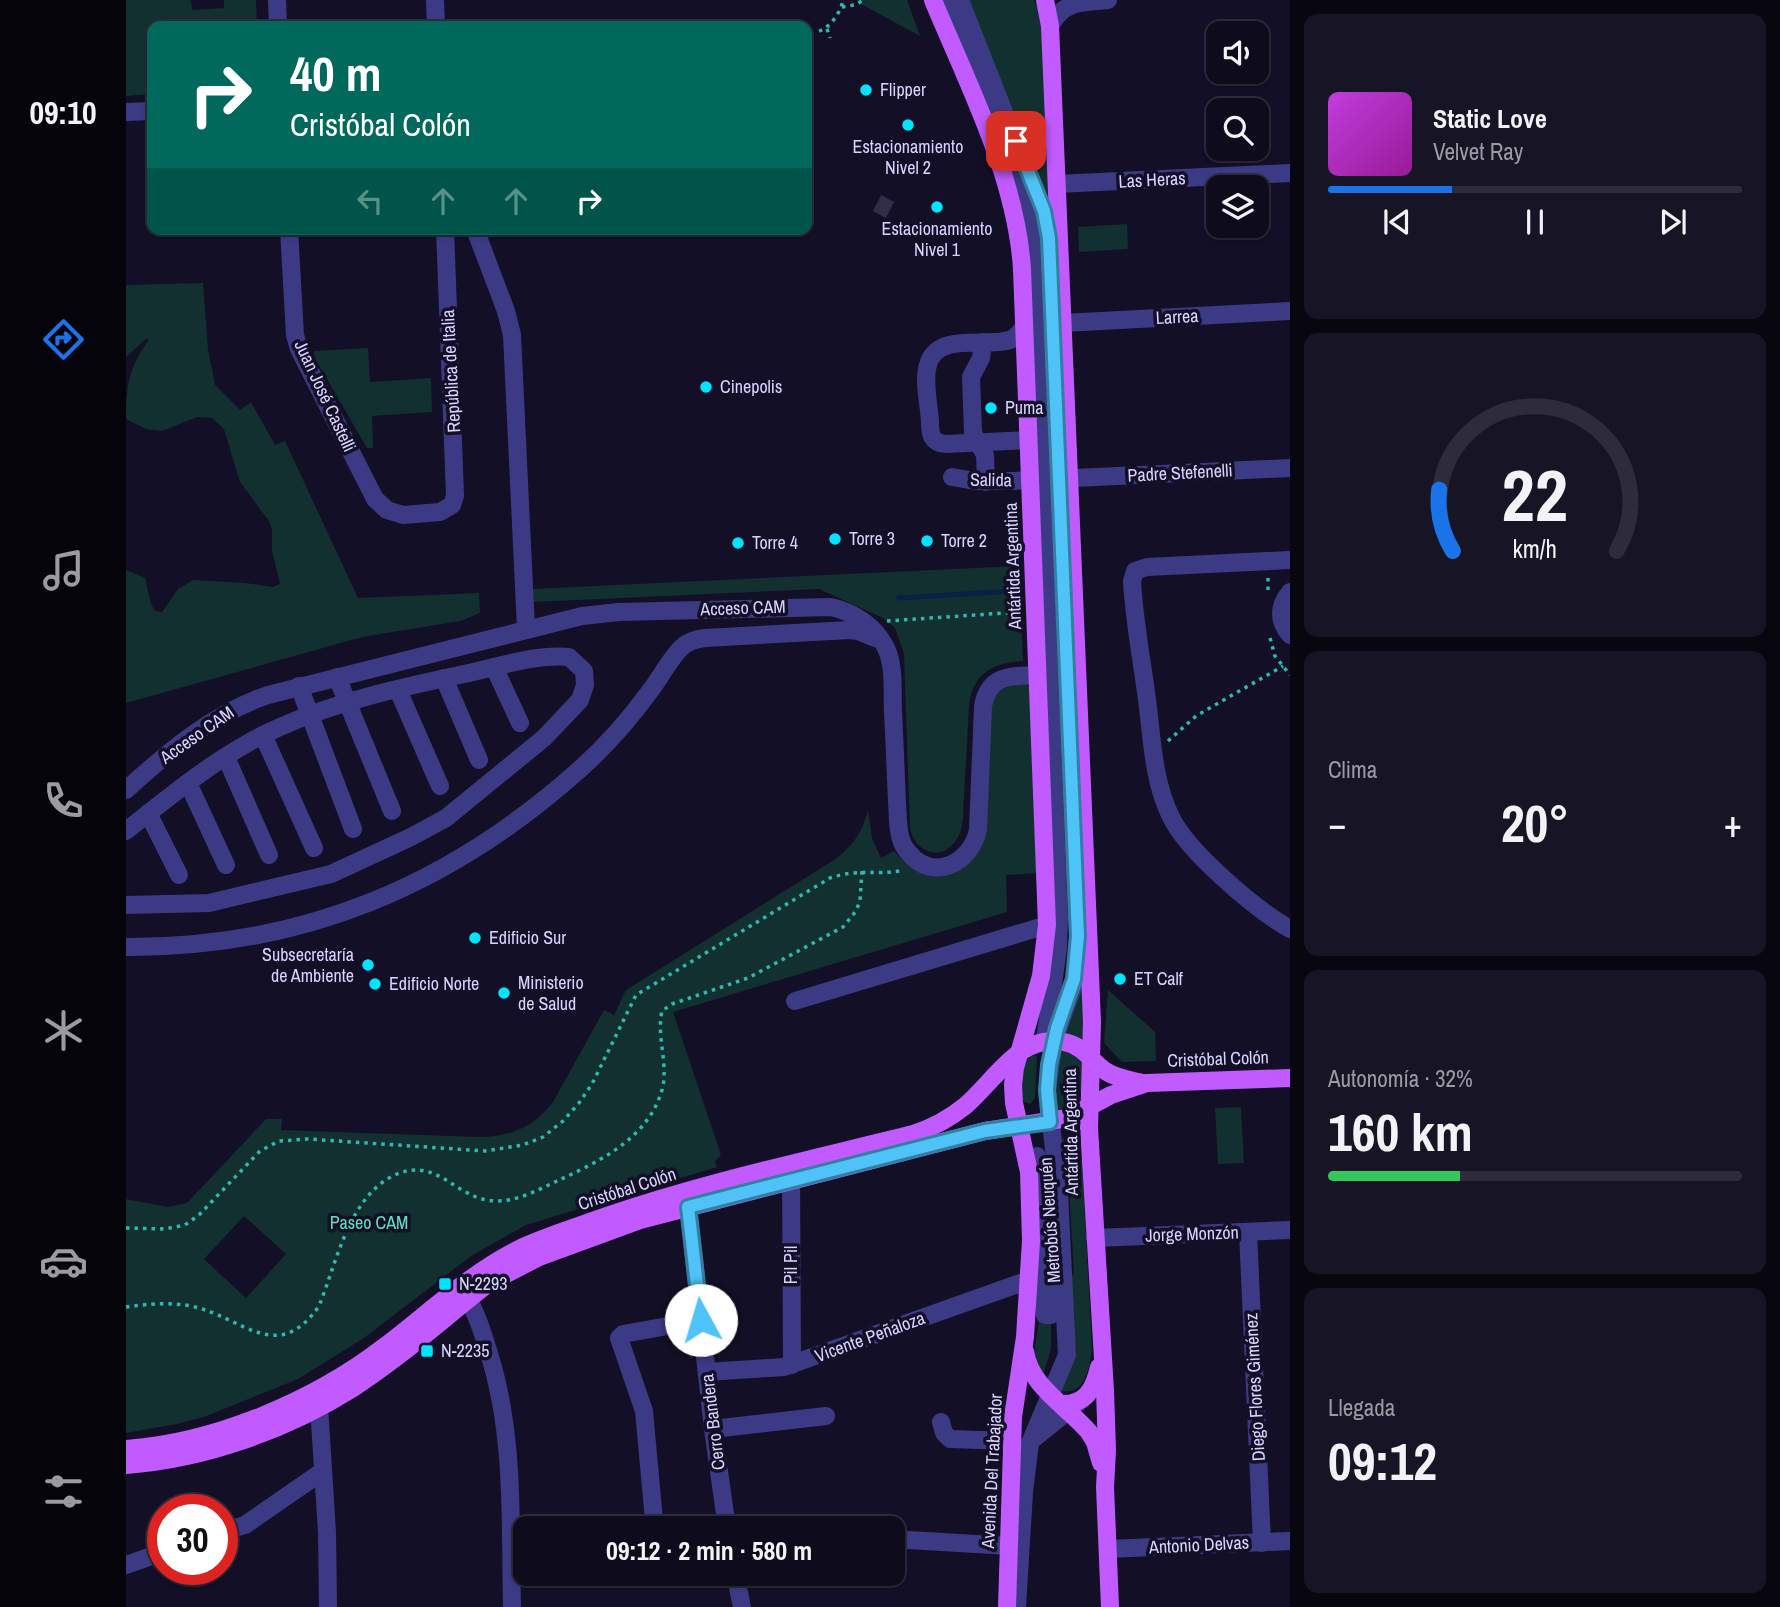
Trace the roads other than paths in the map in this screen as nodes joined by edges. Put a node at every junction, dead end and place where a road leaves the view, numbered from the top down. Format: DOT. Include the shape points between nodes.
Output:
graph roads {
  1 [pos="277,0"];
  2 [pos="435,0"];
  3 [pos="960,0"];
  4 [pos="1045,0"];
  5 [pos="1108,0"];
  6 [pos="941,3"];
  7 [pos="278,21"];
  8 [pos="436,21"];
  9 [pos="1050,26"];
  10 [pos="147,111"];
  11 [pos="126,112"];
  12 [pos="1290,173"];
  13 [pos="1057,184"];
  14 [pos="289,235"];
  15 [pos="444,235"];
  16 [pos="477,235"];
  17 [pos="1290,312"];
  18 [pos="1063,323"];
  19 [pos="1024,327"];
  20 [pos="983,342"];
  21 [pos="1029,440"];
  22 [pos="977,442"];
  23 [pos="1290,468"];
  24 [pos="952,477"];
  25 [pos="1051,479"];
  26 [pos="985,482"];
  27 [pos="447,510"];
  28 [pos="1290,560"];
  29 [pos="1290,592"];
  30 [pos="1285,627"];
  31 [pos="526,629"];
  32 [pos="886,647"];
  33 [pos="1286,659"];
  34 [pos="494,667"];
  35 [pos="1038,675"];
  36 [pos="337,677"];
  37 [pos="444,678"];
  38 [pos="299,687"];
  39 [pos="398,690"];
  40 [pos="348,704"];
  41 [pos="310,716"];
  42 [pos="520,723"];
  43 [pos="263,735"];
  44 [pos="226,757"];
  45 [pos="479,760"];
  46 [pos="188,783"];
  47 [pos="440,786"];
  48 [pos="126,790"];
  49 [pos="392,811"];
  50 [pos="149,813"];
  51 [pos="354,829"];
  52 [pos="126,831"];
  53 [pos="314,848"];
  54 [pos="269,855"];
  55 [pos="226,865"];
  56 [pos="179,875"];
  57 [pos="126,905"];
  58 [pos="1047,925"];
  59 [pos="1290,929"];
  60 [pos="126,947"];
  61 [pos="796,1001"];
  62 [pos="1049,1040"];
  63 [pos="1020,1052"];
  64 [pos="1091,1056"];
  65 [pos="1290,1078"];
  66 [pos="1147,1083"];
  67 [pos="1088,1108"];
  68 [pos="1046,1122"];
  69 [pos="1020,1126"];
  70 [pos="1000,1129"];
  71 [pos="1027,1157"];
  72 [pos="791,1173"];
  73 [pos="687,1199"];
  74 [pos="1290,1230"];
  75 [pos="1248,1232"];
  76 [pos="1095,1238"];
  77 [pos="1029,1280"];
  78 [pos="465,1292"];
  79 [pos="1045,1315"];
  80 [pos="701,1320"];
  81 [pos="1025,1336"];
  82 [pos="1101,1353"];
  83 [pos="792,1365"];
  84 [pos="707,1372"];
  85 [pos="1061,1399"];
  86 [pos="319,1406"];
  87 [pos="826,1416"];
  88 [pos="941,1422"];
  89 [pos="713,1429"];
  90 [pos="1012,1441"];
  91 [pos="126,1448"];
  92 [pos="126,1465"];
  93 [pos="323,1471"];
  94 [pos="1012,1483"];
  95 [pos="1106,1499"];
  96 [pos="514,1516"];
  97 [pos="654,1516"];
  98 [pos="725,1516"];
  99 [pos="238,1527"];
  100 [pos="905,1540"];
  101 [pos="1290,1541"];
  102 [pos="1262,1543"];
  103 [pos="1009,1546"];
  104 [pos="1108,1549"];
  105 [pos="147,1558"];
  106 [pos="126,1565"];
  107 [pos="514,1586"];
  108 [pos="738,1586"];
  109 [pos="328,1607"];
  110 [pos="512,1607"];
  111 [pos="742,1607"];
  112 [pos="1007,1607"];
  113 [pos="1017,1607"];
  114 [pos="1110,1607"];
  1 -- 7 [label="street"];
  2 -- 8 [label="street"];
  3 -- 25 [label="street, Metrobús Neuquén" via="1048,224"];
  4 -- 9 [label="main road"];
  5 -- 9 [label="street" via="1065,6"];
  6 -- 19 [label="main road, Antártida Argentina" via="1008,185 1020,248"];
  6 -- 25 [label="street, Metrobús Neuquén" via="1028,211"];
  9 -- 13 [label="main road, Antártida Argentina"];
  10 -- 11 [label="street"];
  12 -- 13 [label="street, Las Heras"];
  13 -- 18 [label="main road, Antártida Argentina"];
  14 -- 27 [label="street, Juan José Castelli" via="299,349 375,499 387,510 403,514"];
  15 -- 27 [label="street, República de Italia" via="456,487"];
  16 -- 31 [label="street" via="512,335"];
  17 -- 18 [label="street, Larrea"];
  18 -- 25 [label="main road, Antártida Argentina"];
  19 -- 20 [label="street" via="1011,340"];
  19 -- 21 [label="main road, Antártida Argentina"];
  20 -- 22 [label="street" via="971,377"];
  20 -- 22 [label="street" via="945,347 931,359 927,371 933,439 941,444"];
  21 -- 22 [label="street"];
  21 -- 25 [label="main road, Antártida Argentina"];
  22 -- 26 [label="street" via="985,455"];
  23 -- 25 [label="street, Padre Stefenelli"];
  24 -- 26 [label="street, Salida"];
  25 -- 26 [label="street, Salida"];
  25 -- 35 [label="main road, Antártida Argentina"];
  25 -- 62 [label="street, Metrobús Neuquén" via="1059,919"];
  25 -- 64 [label="main road, Antártida Argentina"];
  28 -- 59 [label="street" via="1147,567 1133,573 1132,586 1164,802 1186,841 1265,913"];
  29 -- 30 [label="street" via="1283,601"];
  30 -- 33 [label="street"];
  31 -- 32 [label="street, Acceso CAM" via="600,614 816,606 858,617"];
  31 -- 36 [label="street, Acceso CAM"];
  32 -- 35 [label="street" via="901,839 913,858 933,866 962,859 976,839 983,706 990,687 1006,677"];
  32 -- 60 [label="street" via="866,633 850,630 687,642 629,719 580,769 513,824 454,863 364,906 307,925 208,943"];
  34 -- 37 [label="street"];
  34 -- 42 [label="street"];
  34 -- 57 [label="street" via="569,657 584,671 585,685 580,700 544,738 446,818 331,874 209,903"];
  35 -- 58 [label="main road, Antártida Argentina"];
  36 -- 38 [label="street, Acceso CAM"];
  36 -- 40 [label="street"];
  37 -- 39 [label="street"];
  37 -- 45 [label="street"];
  38 -- 41 [label="street"];
  38 -- 48 [label="street, Acceso CAM" via="248,701 214,719"];
  39 -- 40 [label="street"];
  39 -- 47 [label="street"];
  40 -- 41 [label="street"];
  40 -- 49 [label="street"];
  41 -- 43 [label="street"];
  41 -- 51 [label="street"];
  43 -- 44 [label="street"];
  43 -- 53 [label="street"];
  44 -- 46 [label="street"];
  44 -- 54 [label="street"];
  46 -- 50 [label="street"];
  46 -- 55 [label="street"];
  50 -- 52 [label="street"];
  50 -- 56 [label="street"];
  58 -- 61 [label="street"];
  58 -- 63 [label="main road, Antártida Argentina" via="1041,976"];
  62 -- 63 [label="main road, Cristóbal Colón"];
  62 -- 64 [label="main road, Cristóbal Colón" via="1078,1046"];
  62 -- 68 [label="street, Metrobús Neuquén" via="1040,1092"];
  63 -- 69 [label="main road, Antártida Argentina" via="1013,1085"];
  63 -- 72 [label="main road, Cristóbal Colón" via="963,1107 932,1127"];
  64 -- 66 [label="main road, Cristóbal Colón" via="1112,1074"];
  64 -- 67 [label="main road, Antártida Argentina"];
  65 -- 66 [label="main road, Cristóbal Colón"];
  66 -- 67 [label="main road, Cristóbal Colón"];
  67 -- 68 [label="main road, Cristóbal Colón"];
  67 -- 76 [label="main road, Antártida Argentina"];
  68 -- 69 [label="main road, Cristóbal Colón"];
  68 -- 85 [label="street, Metrobús Neuquén"];
  69 -- 70 [label="main road, Cristóbal Colón"];
  69 -- 71 [label="main road, Antártida Argentina"];
  70 -- 71 [label="main road" via="1019,1140"];
  70 -- 72 [label="main road, Cristóbal Colón"];
  71 -- 77 [label="main road, Antártida Argentina"];
  72 -- 73 [label="main road, Cristóbal Colón"];
  72 -- 83 [label="street, Pil Pil"];
  73 -- 78 [label="main road, Cristóbal Colón" via="529,1261"];
  73 -- 80 [label="street, Cerro Bandera"];
  74 -- 75 [label="street, Jorge Monzón"];
  75 -- 76 [label="street, Jorge Monzón"];
  75 -- 102 [label="street, Diego Flores Giménez"];
  76 -- 82 [label="main road, Antártida Argentina"];
  77 -- 81 [label="main road, Antártida Argentina"];
  77 -- 83 [label="street, Vicente Peñaloza"];
  78 -- 86 [label="main road, Cristóbal Colón" via="373,1374"];
  78 -- 91 [label="main road, Cristóbal Colón" via="315,1391 204,1435"];
  78 -- 96 [label="street" via="478,1317 503,1405"];
  79 -- 79 [label="street" via="1051,1315 1050,1290 1045,1201 1037,1156"];
  80 -- 84 [label="street, Cerro Bandera"];
  80 -- 97 [label="street" via="619,1338 644,1411"];
  81 -- 85 [label="main road" via="1028,1365 1035,1378"];
  81 -- 90 [label="main road, Avenida Del Trabajador"];
  82 -- 85 [label="main road" via="1094,1385"];
  82 -- 95 [label="main road, Antártida Argentina" via="1108,1450"];
  83 -- 84 [label="street, Vicente Peñaloza"];
  84 -- 89 [label="street, Cerro Bandera"];
  85 -- 94 [label="street, Metrobús Neuquén" via="1021,1437"];
  85 -- 95 [label="main road" via="1096,1442"];
  85 -- 113 [label="street, Metrobús Neuquén" via="1039,1418 1030,1443"];
  86 -- 92 [label="main road, Cristóbal Colón" via="218,1447"];
  86 -- 93 [label="street"];
  87 -- 89 [label="street"];
  88 -- 90 [label="street" via="950,1439"];
  89 -- 98 [label="street, Cerro Bandera"];
  90 -- 94 [label="main road, Avenida Del Trabajador"];
  93 -- 99 [label="street"];
  93 -- 109 [label="street"];
  94 -- 103 [label="main road, Avenida Del Trabajador"];
  95 -- 104 [label="main road, Antártida Argentina"];
  100 -- 103 [label="street"];
  101 -- 102 [label="street, Antonio Delvas"];
  102 -- 104 [label="street, Antonio Delvas"];
  103 -- 112 [label="main road, Avenida Del Trabajador"];
  104 -- 114 [label="main road, Antártida Argentina"];
  105 -- 106 [label="street"];
  107 -- 110 [label="street"];
  108 -- 111 [label="street"];
}
